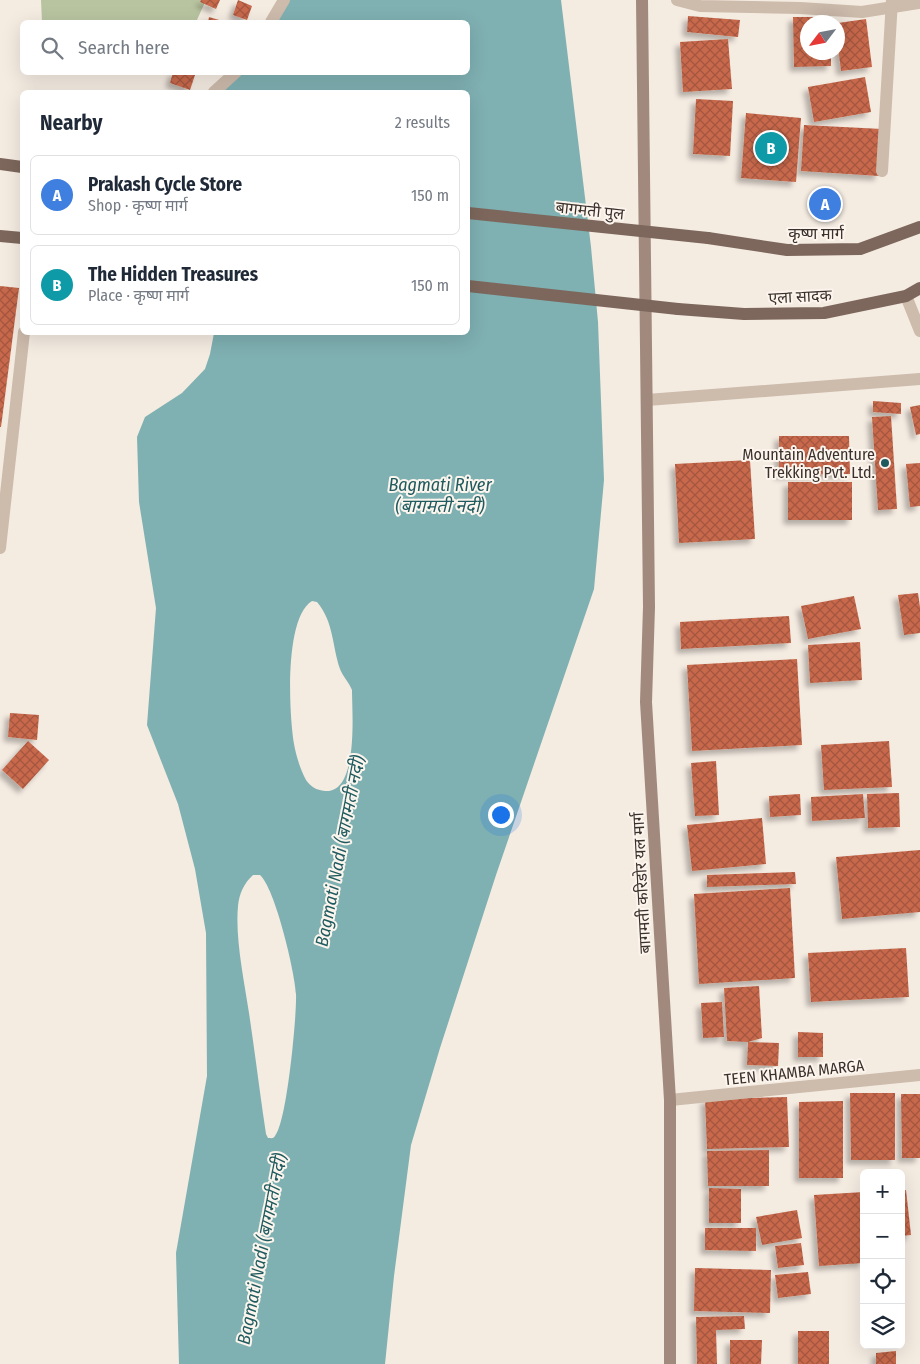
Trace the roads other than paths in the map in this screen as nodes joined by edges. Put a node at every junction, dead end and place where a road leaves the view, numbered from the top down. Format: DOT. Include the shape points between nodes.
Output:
graph roads {
  1 [pos="284,0"];
  2 [pos="642,0"];
  3 [pos="677,0"];
  4 [pos="920,1"];
  5 [pos="892,4"];
  6 [pos="272,20"];
  7 [pos="233,75"];
  8 [pos="216,90"];
  9 [pos="0,164"];
  10 [pos="20,167"];
  11 [pos="882,171"];
  12 [pos="470,213"];
  13 [pos="920,227"];
  14 [pos="0,236"];
  15 [pos="20,238"];
  16 [pos="708,238"];
  17 [pos="470,286"];
  18 [pos="920,288"];
  19 [pos="906,296"];
  20 [pos="920,331"];
  21 [pos="24,335"];
  22 [pos="920,379"];
  23 [pos="647,400"];
  24 [pos="0,548"];
  25 [pos="920,1075"];
  26 [pos="670,1100"];
  27 [pos="670,1364"];
  1 -- 6 [label="street"];
  2 -- 23 [label="street, बागमती करिडोर यल मार्ग"];
  3 -- 5 [label="street" via="700,6 862,12"];
  4 -- 5 [label="street" via="918,4"];
  5 -- 11 [label="street"];
  7 -- 8 [label="street"];
  9 -- 10 [label="main road"];
  12 -- 16 [label="main road, बागमती पुल, bridge"];
  13 -- 16 [label="main road, कृष्ण मार्ग" via="860,249 787,250"];
  14 -- 15 [label="main road"];
  17 -- 19 [label="main road, एला सादक, bridge" via="744,314 824,313"];
  18 -- 19 [label="main road, एला सादक"];
  19 -- 20 [label="street"];
  21 -- 24 [label="street"];
  22 -- 23 [label="street"];
  23 -- 26 [label="street, बागमती करिडोर यल मार्ग" via="649,607 646,702"];
  25 -- 26 [label="street, TEEN KHAMBA MARGA"];
  26 -- 27 [label="street, बागमती करिडोर यल मार्ग"];
}
